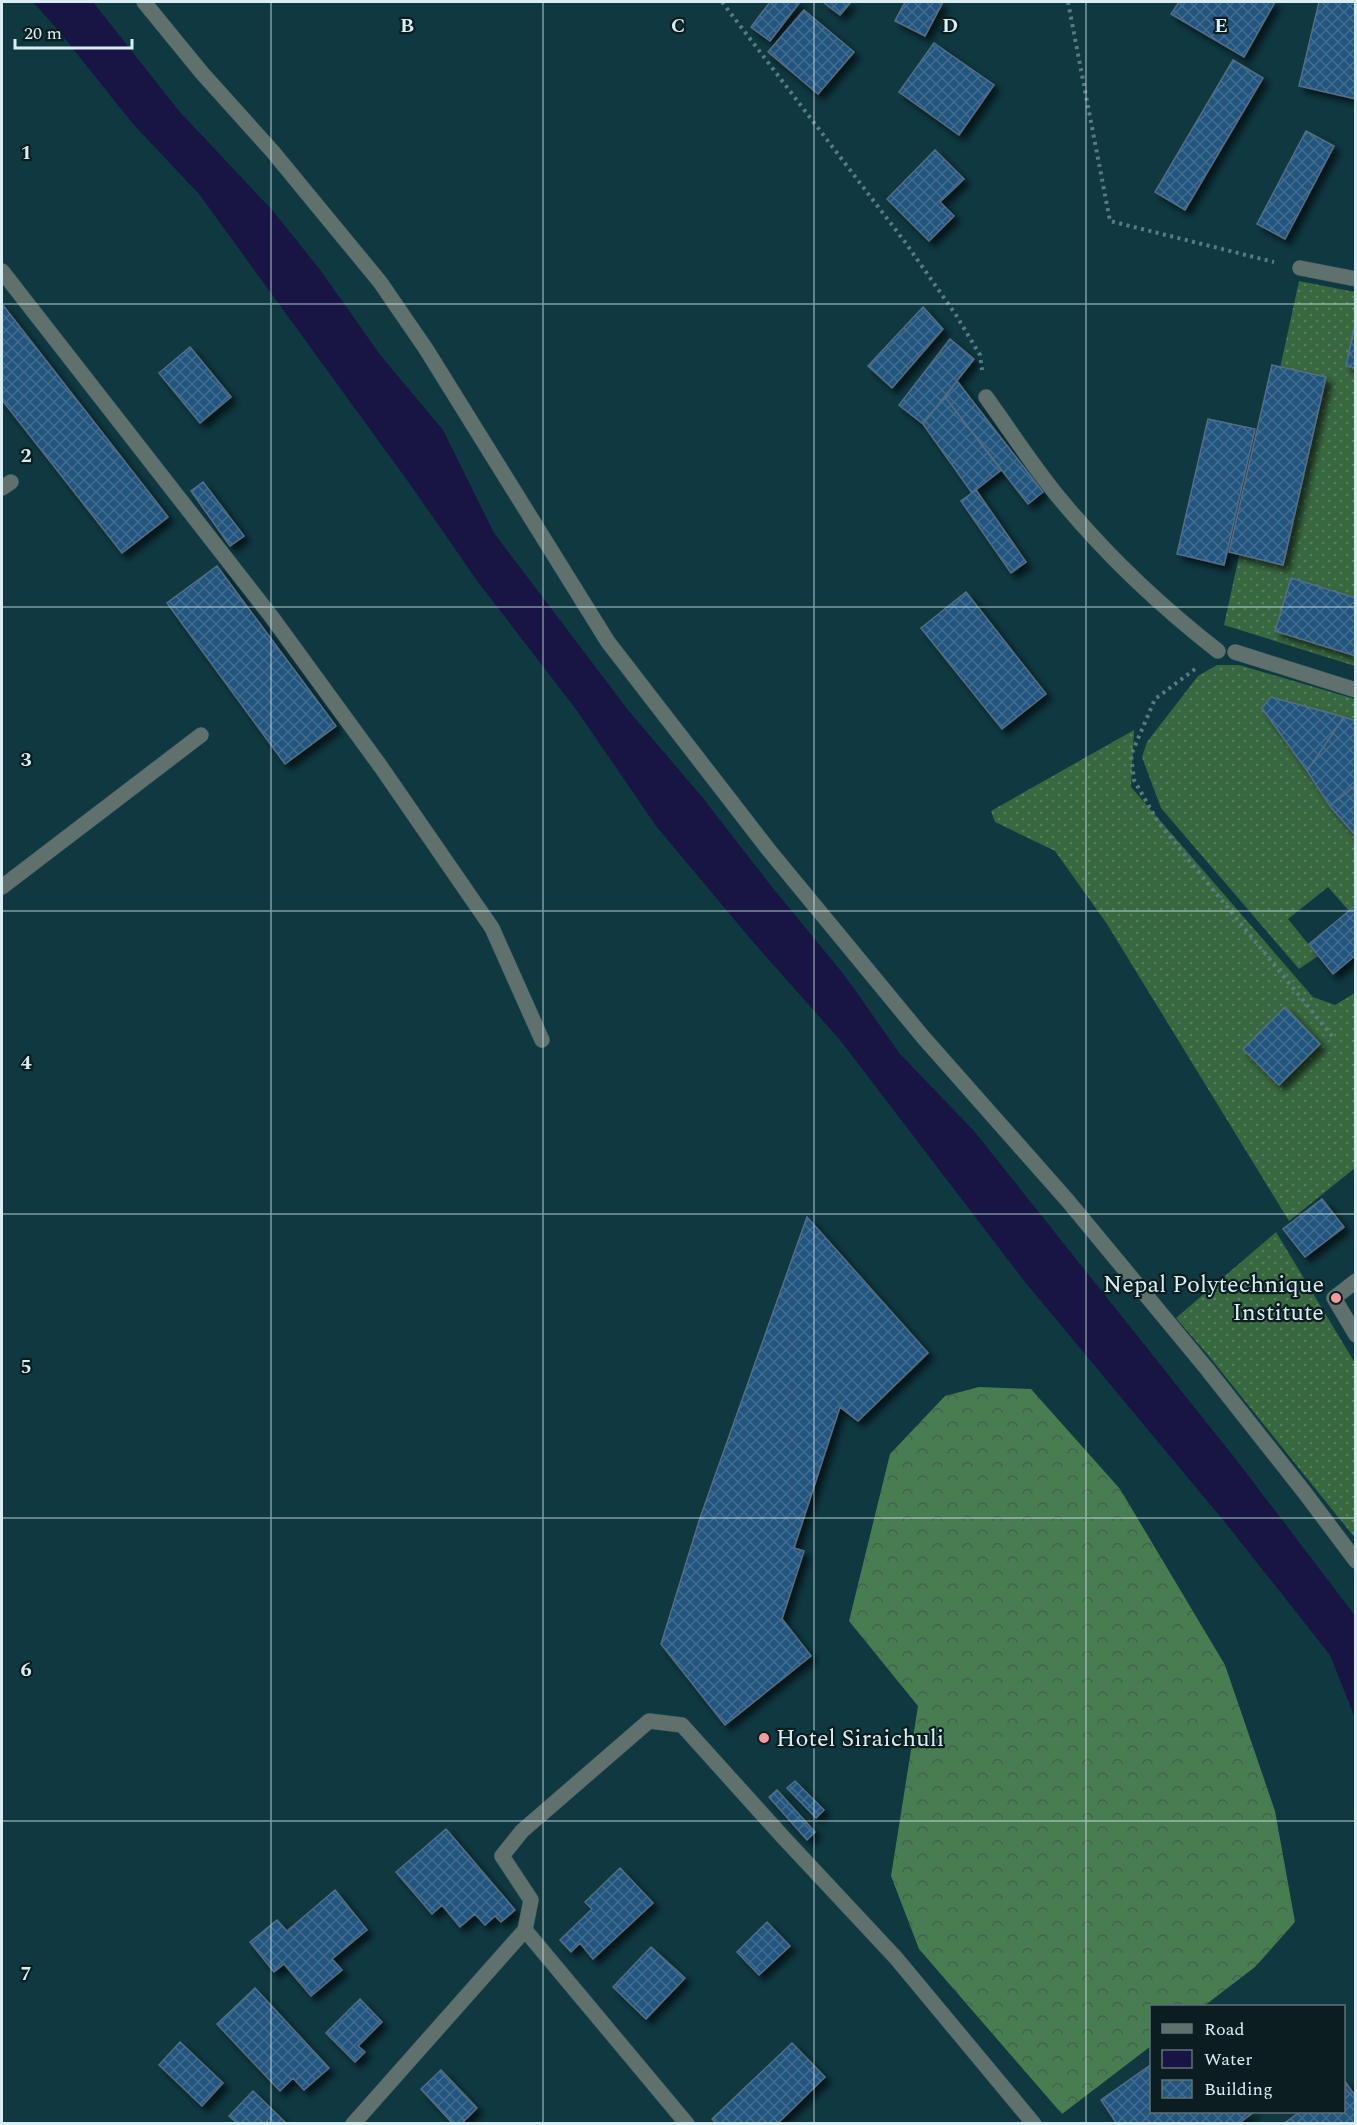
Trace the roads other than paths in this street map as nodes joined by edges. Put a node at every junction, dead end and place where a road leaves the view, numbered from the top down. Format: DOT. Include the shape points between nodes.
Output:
graph roads {
  1 [pos="144,2"];
  2 [pos="1300,268"];
  3 [pos="2,271"];
  4 [pos="1356,279"];
  5 [pos="986,397"];
  6 [pos="1218,651"];
  7 [pos="1235,652"];
  8 [pos="1356,690"];
  9 [pos="201,735"];
  10 [pos="2,887"];
  11 [pos="542,1040"];
  12 [pos="1356,1281"];
  13 [pos="1356,1335"];
  14 [pos="1356,1561"];
  15 [pos="525,1930"];
  16 [pos="353,2124"];
  17 [pos="687,2124"];
  18 [pos="1034,2124"];
  1 -- 14 [label="street" via="380,282 426,349 608,642 768,849 923,1037 1068,1201 1207,1368"];
  2 -- 4 [label="street"];
  3 -- 11 [label="street" via="271,616 381,767 492,928"];
  5 -- 6 [label="street" via="1056,494 1113,558"];
  7 -- 8 [label="street"];
  9 -- 10 [label="street"];
  12 -- 13 [label="street" via="1334,1298"];
  15 -- 16 [label="street"];
  15 -- 17 [label="street"];
  15 -- 18 [label="street" via="531,1900 502,1856 522,1831 649,1721 682,1725 896,1958"];
}
